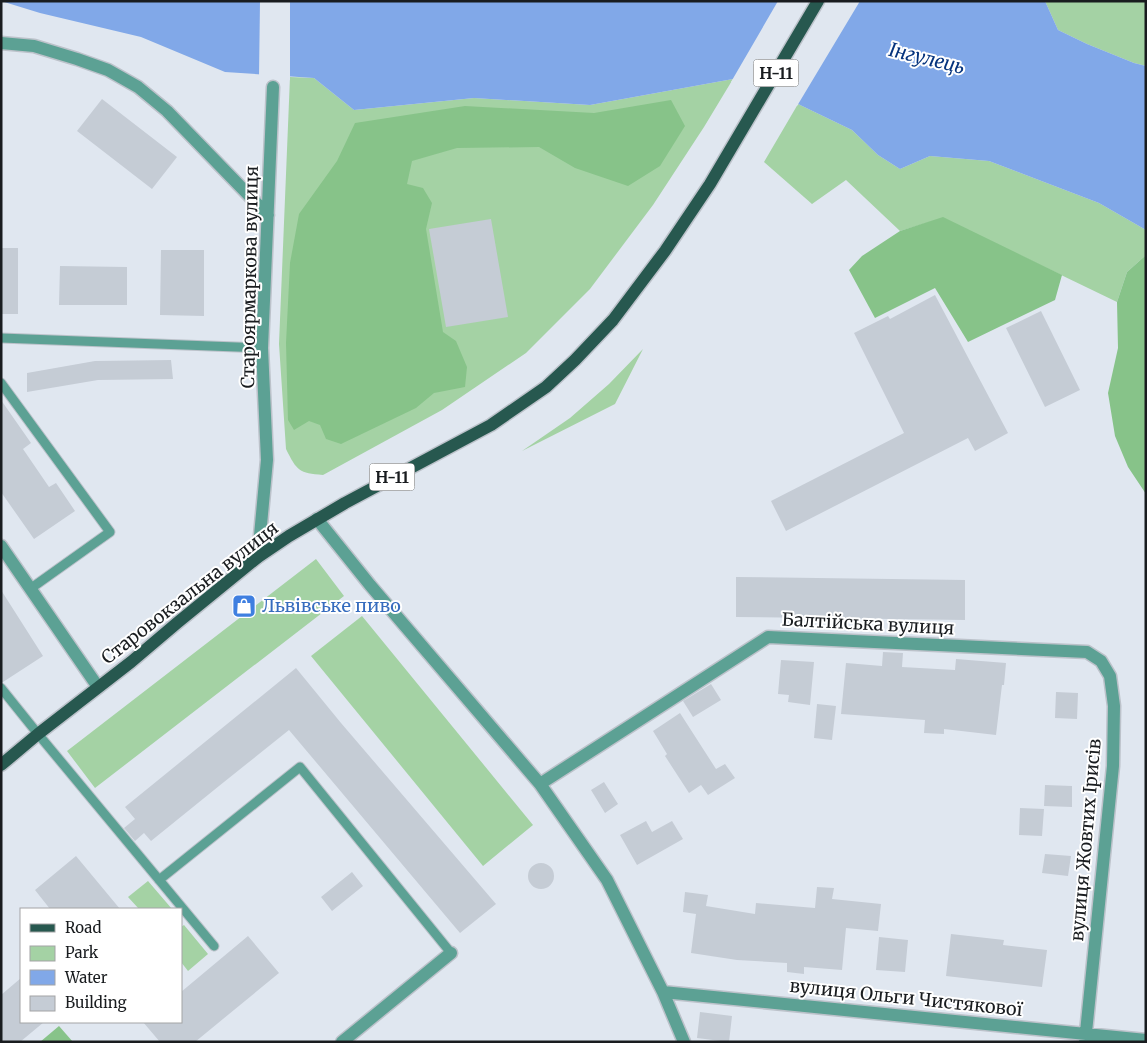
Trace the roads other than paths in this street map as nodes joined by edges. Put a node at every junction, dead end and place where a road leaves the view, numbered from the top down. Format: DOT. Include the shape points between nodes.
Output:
graph roads {
  1 [pos="818,1"];
  2 [pos="1,43"];
  3 [pos="273,87"];
  4 [pos="268,215"];
  5 [pos="1,338"];
  6 [pos="262,348"];
  7 [pos="1,383"];
  8 [pos="317,519"];
  9 [pos="1,546"];
  10 [pos="258,557"];
  11 [pos="30,588"];
  12 [pos="1087,652"];
  13 [pos="98,687"];
  14 [pos="1,688"];
  15 [pos="38,734"];
  16 [pos="1,765"];
  17 [pos="540,784"];
  18 [pos="159,880"];
  19 [pos="214,946"];
  20 [pos="451,953"];
  21 [pos="663,992"];
  22 [pos="1086,1038"];
  23 [pos="1146,1040"];
  24 [pos="342,1042"];
  25 [pos="684,1042"];
  1 -- 8 [label="main road, Старовокзальна вулиця / Н-11" via="710,184 613,320 546,387 521,405"];
  2 -- 4 [label="street" via="34,46 77,59 108,70 138,87 167,111"];
  3 -- 4 [label="street, Староярмаркова вулиця"];
  4 -- 6 [label="street, Староярмаркова вулиця"];
  5 -- 6 [label="lane"];
  6 -- 10 [label="street, Староярмаркова вулиця" via="268,460"];
  7 -- 11 [label="lane" via="110,532"];
  8 -- 10 [label="main road, Старовокзальна вулиця / Н-11"];
  8 -- 17 [label="street"];
  9 -- 11 [label="street"];
  10 -- 13 [label="main road, Старовокзальна вулиця / Н-11"];
  11 -- 13 [label="street"];
  12 -- 17 [label="street, Балтійська вулиця" via="768,637"];
  12 -- 22 [label="street, вулиця Жовтих Ірисів" via="1101,661 1110,676 1114,706 1112,766"];
  13 -- 15 [label="main road, Старовокзальна вулиця / Н-11"];
  14 -- 15 [label="lane"];
  15 -- 16 [label="main road, Старовокзальна вулиця / Н-11"];
  15 -- 18 [label="lane"];
  17 -- 21 [label="street" via="607,880"];
  18 -- 19 [label="lane"];
  18 -- 20 [label="lane" via="300,767"];
  20 -- 24 [label="street"];
  21 -- 22 [label="street, вулиця Ольги Чистякової"];
  21 -- 25 [label="street"];
  22 -- 23 [label="street, вулиця Ольги Чистякової"];
}
